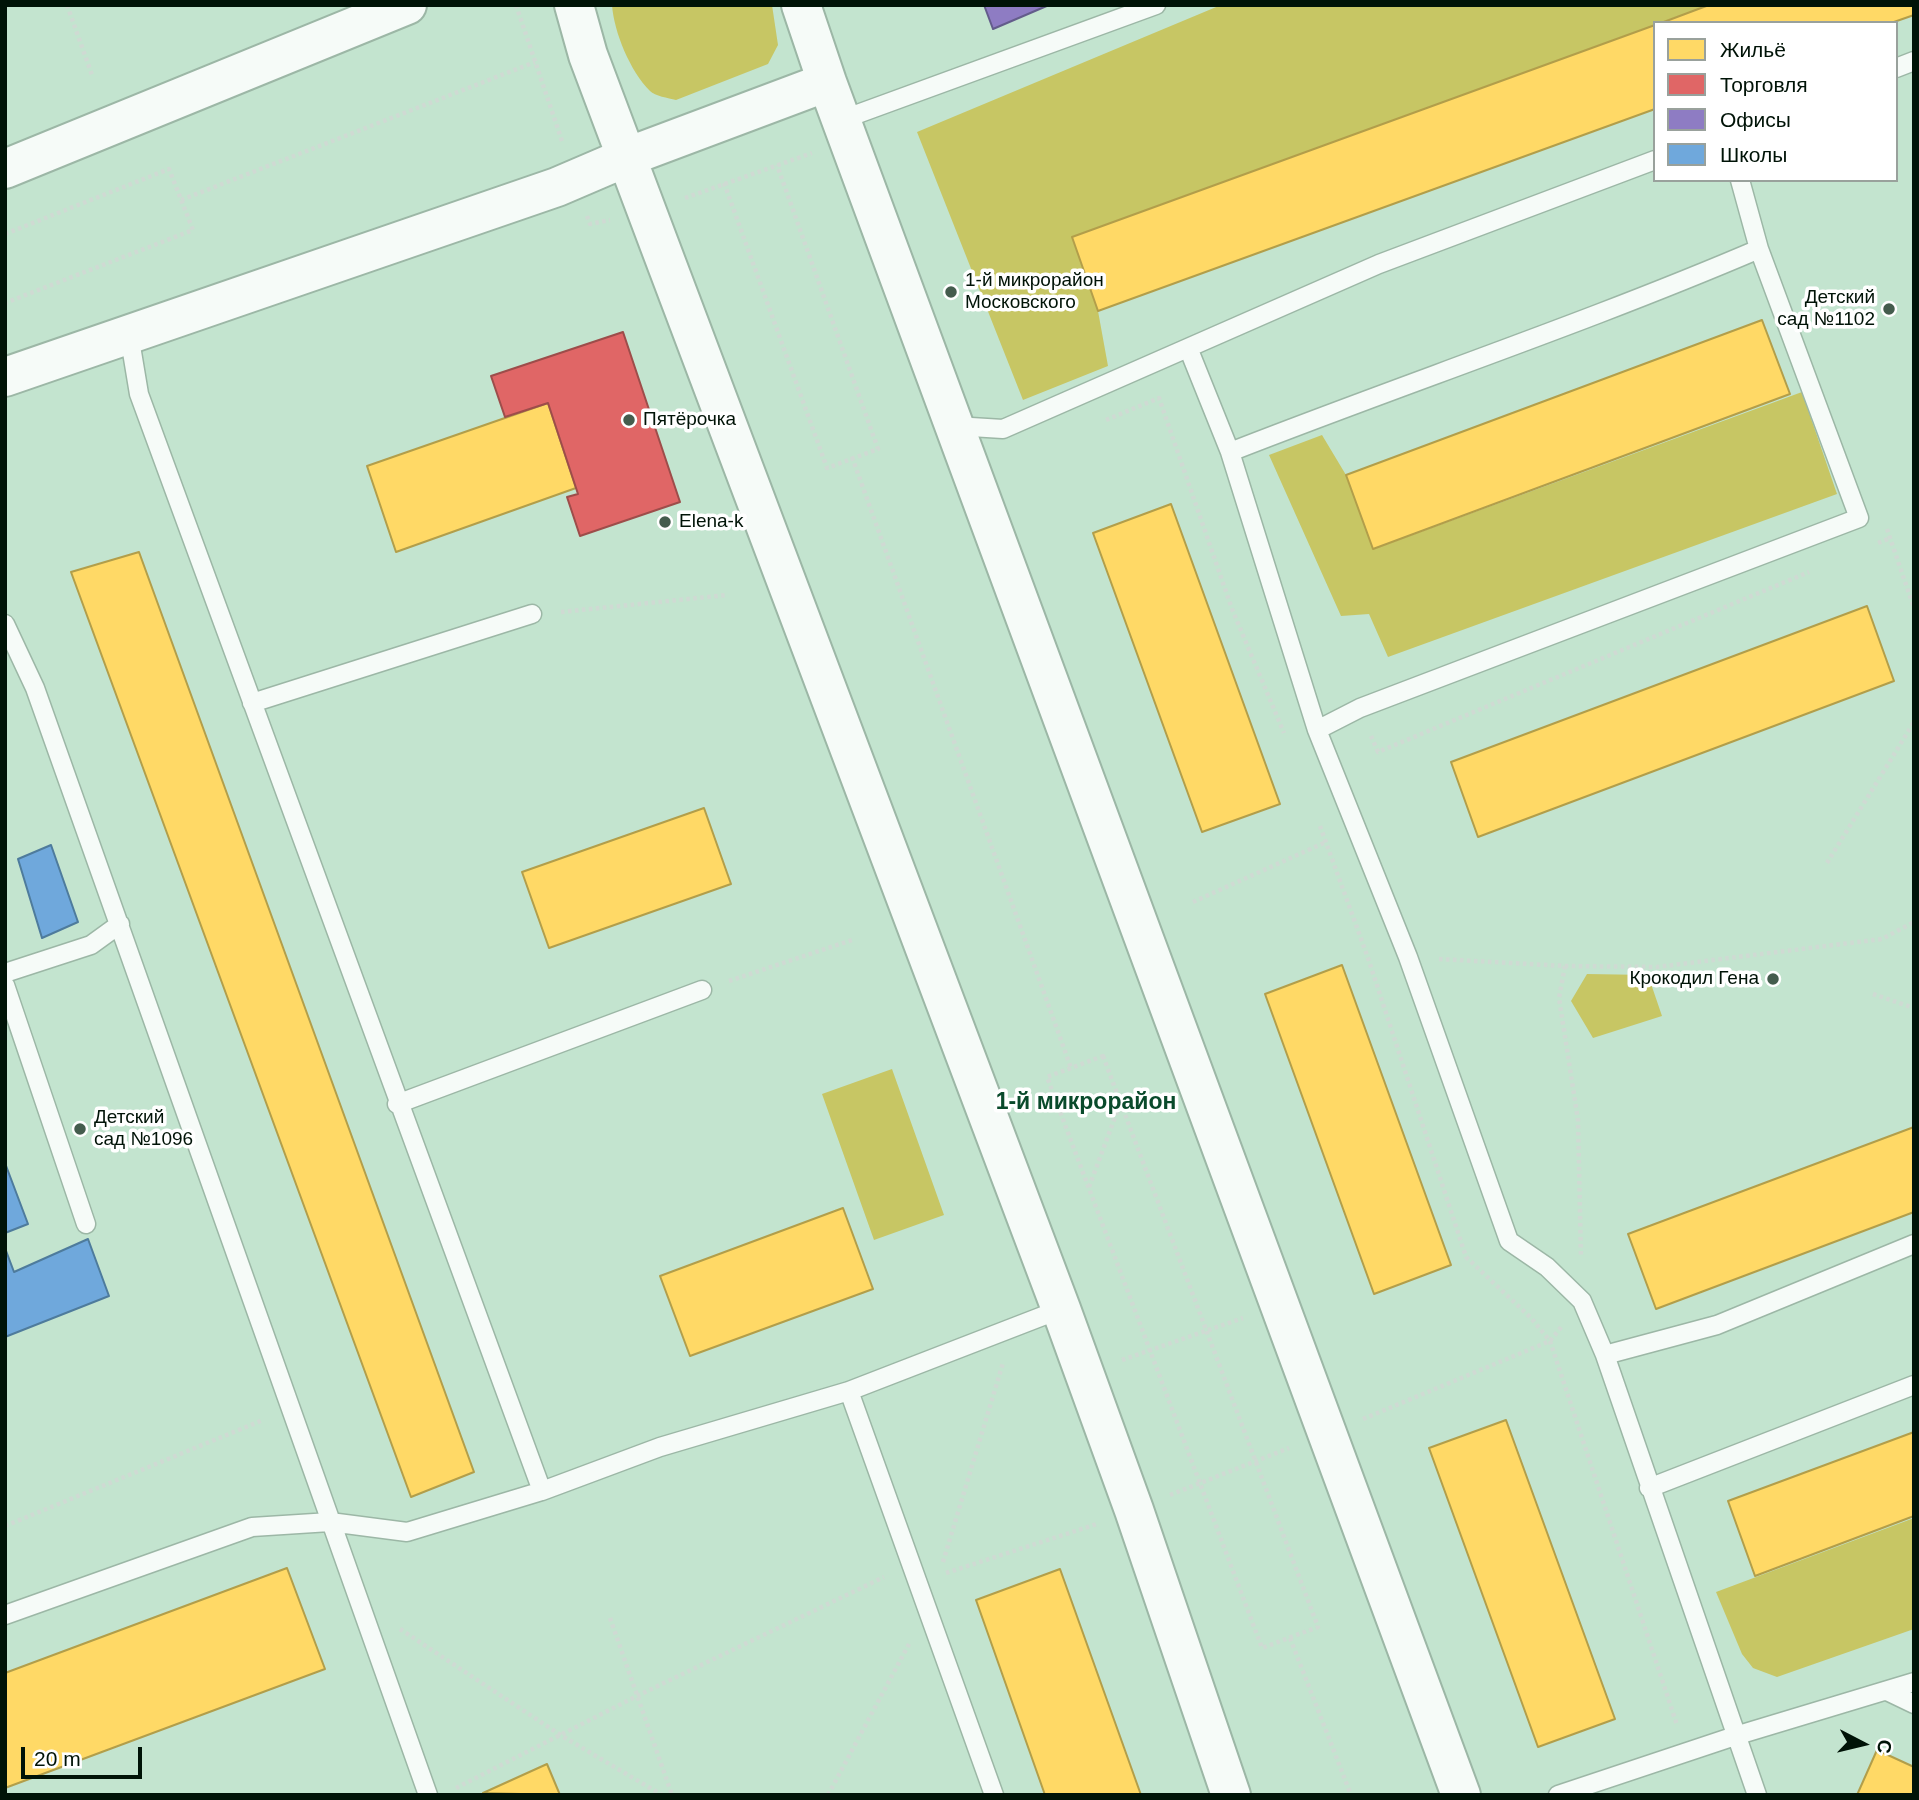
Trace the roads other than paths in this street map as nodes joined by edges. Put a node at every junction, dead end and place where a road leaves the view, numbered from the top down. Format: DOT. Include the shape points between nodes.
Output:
graph roads {
  1 [pos="407,5"];
  2 [pos="574,5"];
  3 [pos="801,5"];
  4 [pos="1156,5"];
  5 [pos="827,82"];
  6 [pos="845,130"];
  7 [pos="627,157"];
  8 [pos="1653,161"];
  9 [pos="5,169"];
  10 [pos="1741,182"];
  11 [pos="1759,249"];
  12 [pos="129,334"];
  13 [pos="1189,349"];
  14 [pos="5,377"];
  15 [pos="955,426"];
  16 [pos="1230,452"];
  17 [pos="532,614"];
  18 [pos="5,624"];
  19 [pos="252,703"];
  20 [pos="1317,730"];
  21 [pos="120,924"];
  22 [pos="5,973"];
  23 [pos="5,985"];
  24 [pos="702,990"];
  25 [pos="397,1104"];
  26 [pos="86,1224"];
  27 [pos="1914,1244"];
  28 [pos="1061,1309"];
  29 [pos="1605,1355"];
  30 [pos="1914,1385"];
  31 [pos="849,1391"];
  32 [pos="1649,1488"];
  33 [pos="542,1491"];
  34 [pos="330,1522"];
  35 [pos="5,1615"];
  36 [pos="1914,1682"];
  37 [pos="1889,1692"];
  38 [pos="1914,1704"];
  39 [pos="1735,1736"];
  40 [pos="428,1795"];
  41 [pos="994,1795"];
  42 [pos="1231,1795"];
  43 [pos="1461,1795"];
  44 [pos="1558,1795"];
  45 [pos="1757,1795"];
  1 -- 9 [label="street"];
  2 -- 7 [label="street"];
  3 -- 5 [label="street"];
  4 -- 6 [label="lane"];
  5 -- 6 [label="street"];
  5 -- 7 [label="street"];
  6 -- 15 [label="street"];
  7 -- 12 [label="street" via="575,181"];
  7 -- 28 [label="street"];
  8 -- 13 [label="lane" via="1379,264"];
  10 -- 11 [label="lane"];
  11 -- 16 [label="lane" via="1638,300"];
  11 -- 20 [label="lane" via="1859,518 1360,708"];
  12 -- 14 [label="street"];
  12 -- 19 [label="lane" via="139,394"];
  13 -- 15 [label="lane" via="1003,429"];
  13 -- 16 [label="lane"];
  15 -- 43 [label="street"];
  16 -- 20 [label="lane"];
  17 -- 19 [label="lane"];
  18 -- 21 [label="lane" via="35,688"];
  19 -- 25 [label="lane"];
  20 -- 29 [label="lane" via="1408,957 1509,1241 1547,1267 1582,1301"];
  21 -- 22 [label="lane" via="91,945"];
  21 -- 34 [label="lane"];
  23 -- 26 [label="lane"];
  24 -- 25 [label="lane"];
  25 -- 33 [label="lane"];
  27 -- 29 [label="lane" via="1717,1325"];
  28 -- 31 [label="lane"];
  28 -- 42 [label="street"];
  29 -- 32 [label="lane"];
  30 -- 32 [label="lane"];
  31 -- 33 [label="lane" via="660,1447"];
  31 -- 41 [label="lane"];
  32 -- 39 [label="lane"];
  33 -- 34 [label="lane" via="407,1532"];
  34 -- 35 [label="lane" via="252,1527"];
  34 -- 40 [label="lane"];
  36 -- 37 [label="lane"];
  37 -- 38 [label="lane"];
  37 -- 39 [label="lane"];
  39 -- 44 [label="lane"];
  39 -- 45 [label="lane"];
}
